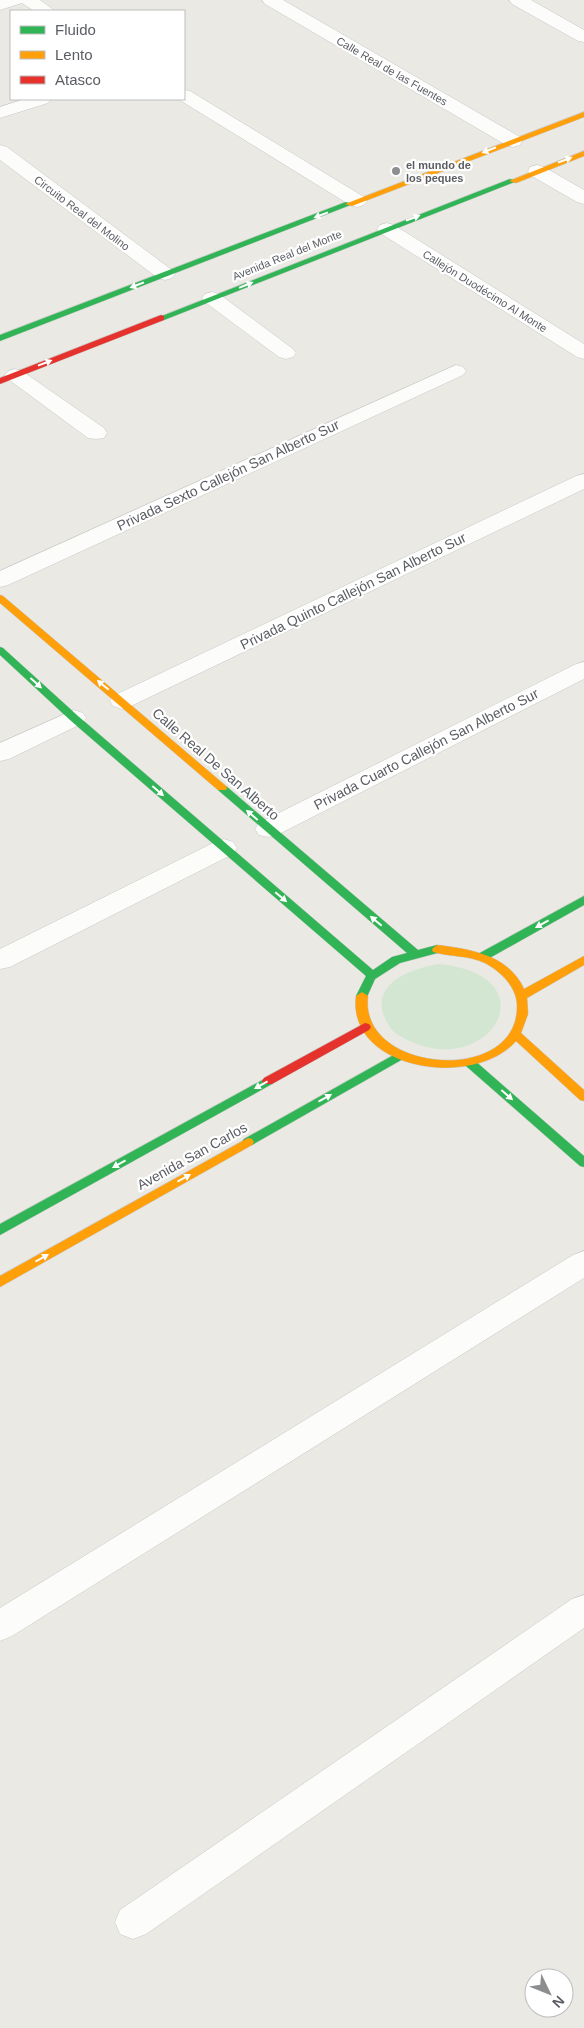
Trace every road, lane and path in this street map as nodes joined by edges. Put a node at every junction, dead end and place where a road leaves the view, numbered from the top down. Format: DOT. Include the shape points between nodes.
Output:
graph roads {
  1 [pos="15,0"];
  2 [pos="28,0"];
  3 [pos="271,0"];
  4 [pos="518,0"];
  5 [pos="0,5"];
  6 [pos="44,10"];
  7 [pos="584,37"];
  8 [pos="185,96"];
  9 [pos="39,100"];
  10 [pos="0,112"];
  11 [pos="584,114"];
  12 [pos="514,141"];
  13 [pos="0,151"];
  14 [pos="584,153"];
  15 [pos="537,171"];
  16 [pos="584,198"];
  17 [pos="356,201"];
  18 [pos="386,229"];
  19 [pos="165,274"];
  20 [pos="212,298"];
  21 [pos="0,338"];
  22 [pos="286,353"];
  23 [pos="584,353"];
  24 [pos="456,371"];
  25 [pos="8,378"];
  26 [pos="96,434"];
  27 [pos="584,480"];
  28 [pos="0,580"];
  29 [pos="0,598"];
  30 [pos="0,650"];
  31 [pos="584,669"];
  32 [pos="122,701"];
  33 [pos="74,718"];
  34 [pos="0,753"];
  35 [pos="268,829"];
  36 [pos="224,848"];
  37 [pos="584,900"];
  38 [pos="413,952"];
  39 [pos="482,957"];
  40 [pos="0,960"];
  41 [pos="584,960"];
  42 [pos="372,975"];
  43 [pos="523,996"];
  44 [pos="365,1027"];
  45 [pos="517,1035"];
  46 [pos="399,1056"];
  47 [pos="470,1063"];
  48 [pos="584,1097"];
  49 [pos="584,1163"];
  50 [pos="0,1230"];
  51 [pos="584,1263"];
  52 [pos="0,1282"];
  53 [pos="584,1609"];
  54 [pos="0,1626"];
  55 [pos="132,1922"];
  1 -- 5 [label="street"];
  2 -- 6 [label="street"];
  3 -- 12 [label="street, Calle Real de las Fuentes"];
  4 -- 7 [label="street"];
  8 -- 17 [label="street"];
  9 -- 10 [label="street"];
  11 -- 12 [label="street, Avenida Real del Monte"];
  12 -- 17 [label="street, Avenida Real del Monte, one-way"];
  13 -- 19 [label="street, Circuito Real del Molino"];
  15 -- 14 [label="street, Avenida Real del Monte, one-way"];
  15 -- 16 [label="street"];
  18 -- 15 [label="street, Avenida Real del Monte, one-way"];
  17 -- 19 [label="street, Avenida Real del Monte, one-way"];
  20 -- 18 [label="street, Avenida Real del Monte, one-way"];
  18 -- 23 [label="street, Callejón Duodécimo Al Monte"];
  19 -- 21 [label="street, Avenida Real del Monte, one-way"];
  20 -- 22 [label="street"];
  25 -- 20 [label="street, Avenida Real del Monte, one-way"];
  24 -- 28 [label="street, Privada Sexto Callejón San Alberto Sur"];
  25 -- 26 [label="street"];
  27 -- 32 [label="street, Privada Quinto Callejón San Alberto Sur"];
  32 -- 29 [label="street, Calle Real De San Alberto, one-way"];
  30 -- 33 [label="street, one-way"];
  31 -- 35 [label="street, Privada Cuarto Callejón San Alberto Sur"];
  35 -- 32 [label="street, Calle Real De San Alberto, one-way"];
  33 -- 34 [label="street"];
  33 -- 36 [label="street, one-way"];
  38 -- 35 [label="street, Calle Real De San Alberto, one-way"];
  36 -- 40 [label="street"];
  36 -- 42 [label="street, one-way"];
  37 -- 39 [label="street, one-way"];
  38 -- 39 [label="street" via="436,949"];
  38 -- 42 [label="street" via="390,961"];
  39 -- 43 [label="street" via="514,980"];
  41 -- 43 [label="street"];
  42 -- 44 [label="street" via="362,991 360,1009"];
  43 -- 45 [label="street" via="524,1016"];
  44 -- 46 [label="street" via="380,1044"];
  44 -- 50 [label="street, Avenida San Carlos, one-way"];
  45 -- 47 [label="street" via="497,1052"];
  45 -- 48 [label="street"];
  46 -- 47 [label="street" via="438,1065"];
  52 -- 46 [label="street, Avenida San Carlos, one-way"];
  47 -- 49 [label="street, one-way"];
  51 -- 54 [label="street"];
  53 -- 55 [label="street"];
}
